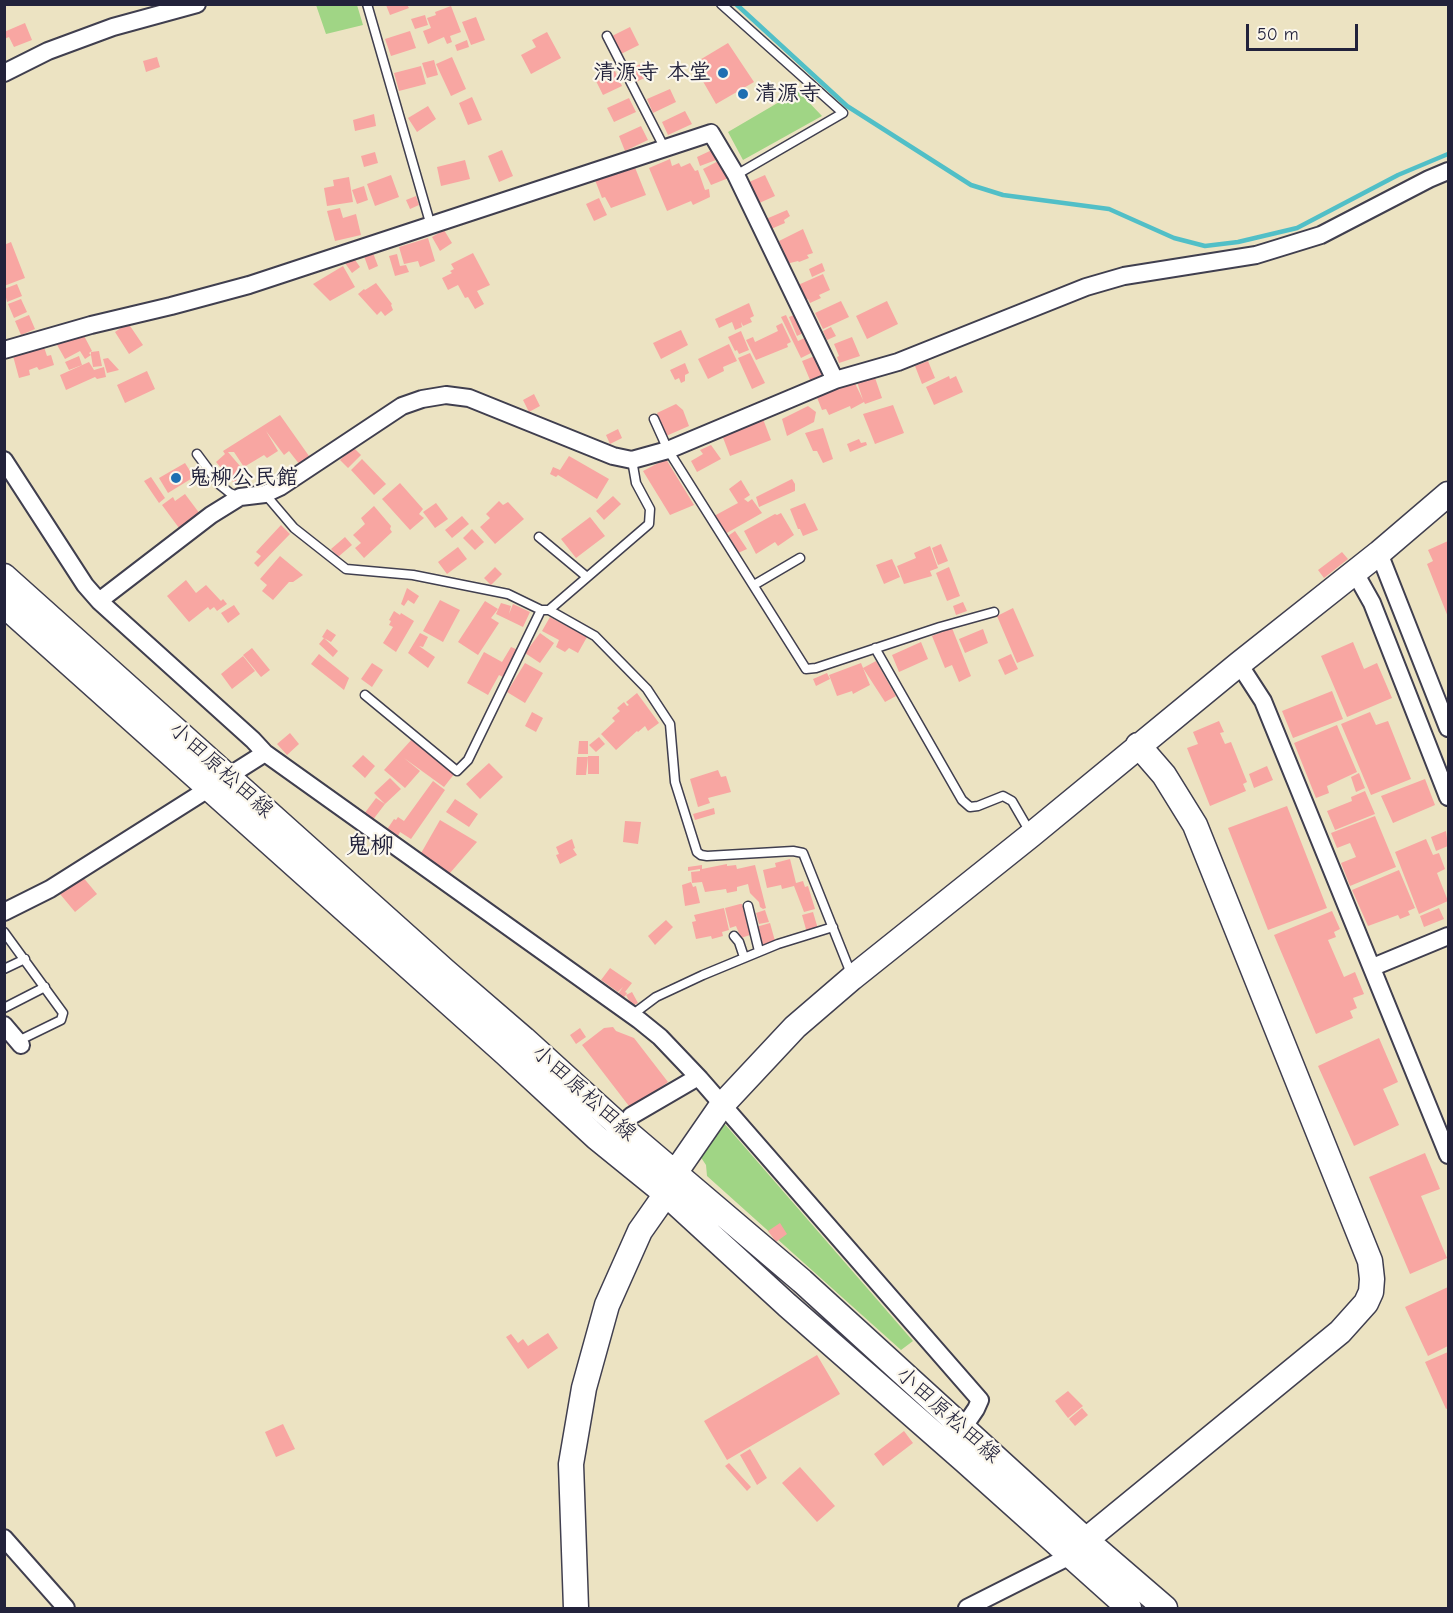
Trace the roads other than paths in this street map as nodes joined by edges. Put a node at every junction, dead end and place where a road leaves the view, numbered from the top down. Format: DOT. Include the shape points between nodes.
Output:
graph roads {
  1 [pos="196,4"];
  2 [pos="367,4"];
  3 [pos="721,4"];
  4 [pos="607,36"];
  5 [pos="4,73"];
  6 [pos="665,149"];
  7 [pos="1449,171"];
  8 [pos="736,175"];
  9 [pos="431,226"];
  10 [pos="4,350"];
  11 [pos="835,380"];
  12 [pos="654,418"];
  13 [pos="668,450"];
  14 [pos="197,454"];
  15 [pos="4,460"];
  16 [pos="632,460"];
  17 [pos="1449,494"];
  18 [pos="265,495"];
  19 [pos="240,497"];
  20 [pos="539,537"];
  21 [pos="1378,553"];
  22 [pos="800,558"];
  23 [pos="1354,571"];
  24 [pos="4,576"];
  25 [pos="587,577"];
  26 [pos="754,585"];
  27 [pos="99,601"];
  28 [pos="4,605"];
  29 [pos="545,610"];
  30 [pos="994,612"];
  31 [pos="875,648"];
  32 [pos="1239,664"];
  33 [pos="1430,681"];
  34 [pos="1407,689"];
  35 [pos="365,695"];
  36 [pos="1449,728"];
  37 [pos="1138,745"];
  38 [pos="265,753"];
  39 [pos="220,783"];
  40 [pos="1449,797"];
  41 [pos="1031,835"];
  42 [pos="748,906"];
  43 [pos="4,912"];
  44 [pos="833,927"];
  45 [pos="5,932"];
  46 [pos="734,936"];
  47 [pos="1449,936"];
  48 [pos="759,951"];
  49 [pos="744,957"];
  50 [pos="25,959"];
  51 [pos="1373,967"];
  52 [pos="4,969"];
  53 [pos="852,978"];
  54 [pos="45,987"];
  55 [pos="4,1008"];
  56 [pos="632,1015"];
  57 [pos="4,1025"];
  58 [pos="19,1043"];
  59 [pos="698,1077"];
  60 [pos="722,1105"];
  61 [pos="631,1116"];
  62 [pos="1449,1155"];
  63 [pos="670,1183"];
  64 [pos="963,1428"];
  65 [pos="4,1538"];
  66 [pos="1078,1548"];
  67 [pos="66,1608"];
  68 [pos="576,1608"];
  69 [pos="967,1608"];
  70 [pos="1129,1608"];
  71 [pos="1165,1608"];
  1 -- 5 [label="street" via="113,27 48,51"];
  2 -- 9 [label="lane"];
  3 -- 8 [label="lane" via="843,113"];
  4 -- 6 [label="lane"];
  6 -- 8 [label="street" via="711,133"];
  6 -- 9 [label="street"];
  7 -- 11 [label="street" via="1321,235 1256,255 1124,276 1086,287 898,362"];
  8 -- 11 [label="street"];
  9 -- 10 [label="street" via="249,285"];
  11 -- 13 [label="street"];
  12 -- 13 [label="lane"];
  13 -- 16 [label="street"];
  13 -- 26 [label="lane"];
  14 -- 19 [label="lane" via="220,485"];
  15 -- 27 [label="street"];
  16 -- 18 [label="street" via="613,456 469,398 446,395 402,406"];
  16 -- 25 [label="lane" via="636,483 650,509 649,524"];
  17 -- 21 [label="main road"];
  18 -- 19 [label="street"];
  18 -- 29 [label="lane" via="294,528 346,568 413,575 508,594"];
  19 -- 27 [label="street"];
  20 -- 25 [label="lane"];
  21 -- 23 [label="main road"];
  21 -- 33 [label="street"];
  22 -- 26 [label="lane"];
  23 -- 32 [label="main road"];
  23 -- 34 [label="street" via="1372,603"];
  24 -- 39 [label="main road, 小田原松田線"];
  25 -- 29 [label="lane"];
  26 -- 31 [label="lane" via="806,669"];
  27 -- 38 [label="street"];
  28 -- 39 [label="main road, 小田原松田線"];
  29 -- 35 [label="lane" via="468,759 457,771"];
  29 -- 44 [label="lane" via="596,636 646,689 670,723 675,782 697,852 707,856 803,853"];
  30 -- 31 [label="lane"];
  31 -- 41 [label="lane" via="962,800 970,807 1003,796 1012,801"];
  32 -- 37 [label="main road"];
  32 -- 51 [label="street" via="1263,701"];
  33 -- 34 [label="street"];
  33 -- 36 [label="street"];
  34 -- 40 [label="street"];
  37 -- 41 [label="main road"];
  37 -- 66 [label="main road" via="1164,775 1195,825 1370,1261 1372,1279 1366,1303 1340,1332"];
  38 -- 39 [label="street"];
  38 -- 56 [label="street"];
  39 -- 43 [label="street" via="50,889"];
  39 -- 63 [label="main road, 小田原松田線" via="597,1138"];
  41 -- 53 [label="main road"];
  42 -- 48 [label="lane"];
  44 -- 48 [label="lane"];
  44 -- 53 [label="lane"];
  45 -- 50 [label="lane"];
  46 -- 49 [label="lane"];
  47 -- 51 [label="street"];
  48 -- 49 [label="lane"];
  49 -- 56 [label="lane" via="656,997"];
  50 -- 52 [label="lane"];
  50 -- 54 [label="lane"];
  51 -- 62 [label="street"];
  53 -- 60 [label="main road" via="795,1027"];
  54 -- 55 [label="lane"];
  54 -- 58 [label="lane" via="63,1013 61,1020"];
  56 -- 59 [label="street" via="660,1037"];
  57 -- 58 [label="street"];
  59 -- 60 [label="street"];
  59 -- 61 [label="street"];
  60 -- 63 [label="main road"];
  60 -- 64 [label="street" via="980,1400"];
  63 -- 64 [label="main road, 小田原松田線" via="802,1281"];
  63 -- 66 [label="main road, 小田原松田線" via="787,1305 965,1461"];
  63 -- 68 [label="main road" via="640,1231 607,1305 584,1388 571,1464"];
  64 -- 66 [label="main road, 小田原松田線"];
  65 -- 67 [label="street"];
  66 -- 69 [label="street"];
  66 -- 70 [label="main road, 小田原松田線"];
  66 -- 71 [label="main road, 小田原松田線"];
}
